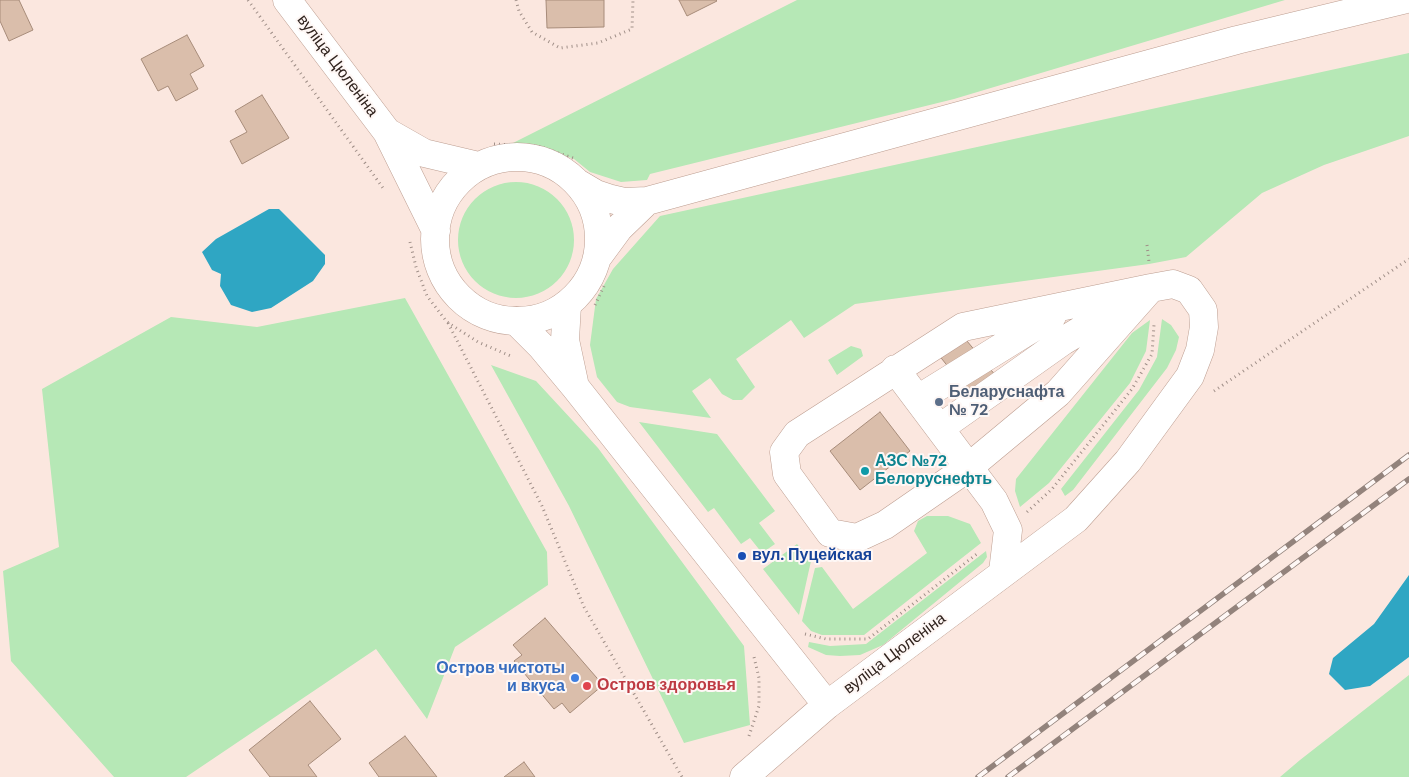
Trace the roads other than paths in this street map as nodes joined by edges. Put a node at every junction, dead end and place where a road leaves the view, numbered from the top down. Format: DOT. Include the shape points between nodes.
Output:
graph roads {
  1 [pos="287,0"];
  2 [pos="1403,0"];
  3 [pos="387,132"];
  4 [pos="482,155"];
  5 [pos="577,172"];
  6 [pos="647,202"];
  7 [pos="436,231"];
  8 [pos="603,267"];
  9 [pos="1151,288"];
  10 [pos="566,305"];
  11 [pos="1068,306"];
  12 [pos="516,321"];
  13 [pos="895,369"];
  14 [pos="576,388"];
  15 [pos="918,400"];
  16 [pos="940,428"];
  17 [pos="969,467"];
  18 [pos="1004,572"];
  19 [pos="827,705"];
  20 [pos="744,777"];
  1 -- 3 [label="main road, вуліца Цюленіна"];
  2 -- 6 [label="main road" via="1237,40"];
  3 -- 4 [label="main road, вуліца Цюленіна" via="424,153"];
  3 -- 7 [label="main road, вуліца Цюленіна"];
  4 -- 5 [label="main road, вуліца Цюленіна" via="532,158"];
  4 -- 7 [label="main road, вуліца Цюленіна" via="457,182 442,205"];
  5 -- 6 [label="main road" via="596,194 624,202"];
  5 -- 8 [label="main road, вуліца Цюленіна" via="593,206 600,232"];
  6 -- 8 [label="main road" via="619,228"];
  7 -- 12 [label="main road, вуліца Цюленіна" via="437,258 448,283 466,303 489,316"];
  8 -- 10 [label="main road, вуліца Цюленіна"];
  9 -- 11 [label="main road"];
  9 -- 16 [label="main road" via="1063,341"];
  9 -- 17 [label="main road" via="1058,393"];
  9 -- 18 [label="main road, вуліца Цюленіна" via="1173,284 1188,290 1203,310 1200,350 1190,376 1128,461 1076,519"];
  10 -- 12 [label="main road, вуліца Цюленіна" via="542,317"];
  10 -- 14 [label="main road, вуліца Цюленіна" via="565,340"];
  11 -- 13 [label="main road" via="963,327"];
  11 -- 15 [label="main road"];
  12 -- 14 [label="main road, вуліца Цюленіна"];
  13 -- 15 [label="main road"];
  13 -- 17 [label="main road" via="797,434 784,452 787,474 830,533 857,538 885,525"];
  14 -- 19 [label="main road, вуліца Цюленіна"];
  15 -- 16 [label="main road"];
  16 -- 17 [label="main road"];
  17 -- 18 [label="main road" via="994,501 1008,530"];
  18 -- 19 [label="main road, вуліца Цюленіна"];
  19 -- 20 [label="main road"];
}
